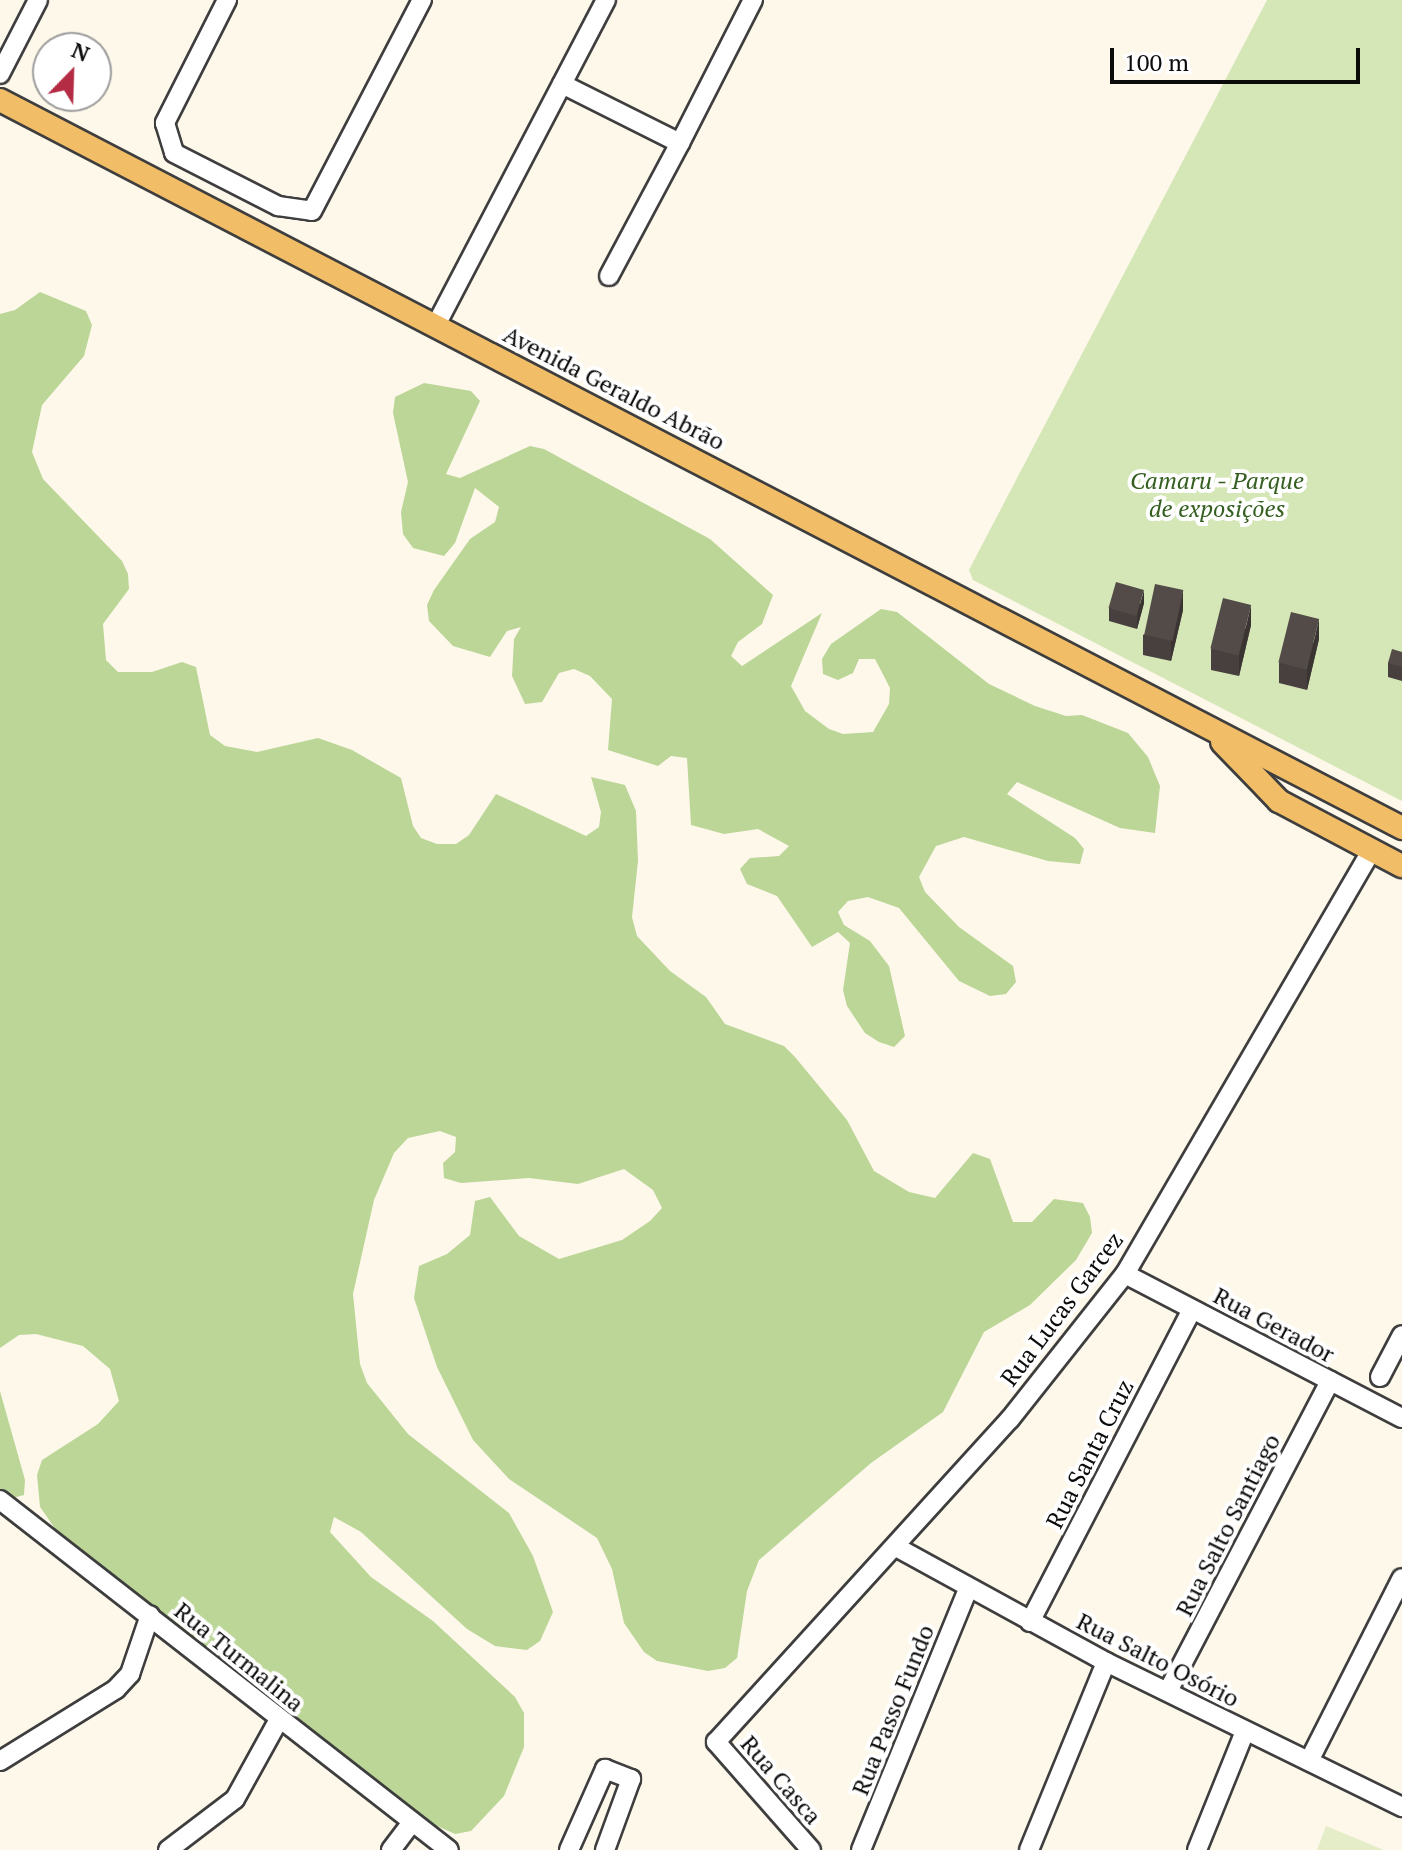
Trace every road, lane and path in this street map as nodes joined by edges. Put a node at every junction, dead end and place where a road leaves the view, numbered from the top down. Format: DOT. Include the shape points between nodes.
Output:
graph roads {
  1 [pos="37,0"];
  2 [pos="227,0"];
  3 [pos="422,0"];
  4 [pos="606,0"];
  5 [pos="753,0"];
  6 [pos="0,74"];
  7 [pos="562,84"];
  8 [pos="0,100"];
  9 [pos="680,143"];
  10 [pos="609,276"];
  11 [pos="436,325"];
  12 [pos="1203,724"];
  13 [pos="1402,828"];
  14 [pos="1372,850"];
  15 [pos="1402,866"];
  16 [pos="1125,1274"];
  17 [pos="1192,1309"];
  18 [pos="1402,1335"];
  19 [pos="1380,1377"];
  20 [pos="1330,1381"];
  21 [pos="1402,1418"];
  22 [pos="0,1500"];
  23 [pos="896,1547"];
  24 [pos="1402,1578"];
  25 [pos="968,1589"];
  26 [pos="150,1615"];
  27 [pos="1030,1622"];
  28 [pos="1106,1662"];
  29 [pos="1168,1691"];
  30 [pos="278,1721"];
  31 [pos="1245,1731"];
  32 [pos="716,1742"];
  33 [pos="0,1761"];
  34 [pos="1309,1761"];
  35 [pos="1402,1807"];
  36 [pos="412,1822"];
  37 [pos="168,1850"];
  38 [pos="391,1850"];
  39 [pos="449,1850"];
  40 [pos="569,1850"];
  41 [pos="605,1850"];
  42 [pos="811,1850"];
  43 [pos="861,1850"];
  44 [pos="1029,1850"];
  45 [pos="1197,1850"];
  1 -- 6 [label="street"];
  2 -- 3 [label="street" via="165,123 174,153 278,206 312,211"];
  4 -- 7 [label="street"];
  5 -- 9 [label="street"];
  7 -- 9 [label="street"];
  7 -- 11 [label="street"];
  8 -- 11 [label="main road, Avenida Geraldo Abrão"];
  9 -- 10 [label="street"];
  11 -- 12 [label="main road, Avenida Geraldo Abrão"];
  12 -- 13 [label="main road, Avenida Geraldo Abrão"];
  12 -- 14 [label="main road, Avenida Geraldo Abrão" via="1279,801"];
  14 -- 15 [label="main road, Avenida Geraldo Abrão"];
  14 -- 16 [label="street, Rua Lucas Garcez"];
  16 -- 17 [label="street, Rua Gerador"];
  16 -- 23 [label="street, Rua Lucas Garcez" via="1010,1419"];
  17 -- 20 [label="street, Rua Gerador"];
  17 -- 27 [label="street, Rua Santa Cruz"];
  18 -- 19 [label="street"];
  20 -- 21 [label="street, Rua Gerador"];
  20 -- 29 [label="street, Rua Salto Santiago"];
  22 -- 26 [label="street, Rua Turmalina"];
  23 -- 25 [label="street, Rua Salto Osório"];
  23 -- 32 [label="street, Rua Lucas Garcez"];
  24 -- 34 [label="street"];
  25 -- 27 [label="street, Rua Salto Osório"];
  25 -- 43 [label="street, Rua Passo Fundo"];
  26 -- 30 [label="street, Rua Turmalina"];
  26 -- 33 [label="street" via="130,1674 116,1689"];
  27 -- 28 [label="street, Rua Salto Osório"];
  28 -- 29 [label="street, Rua Salto Osório"];
  28 -- 44 [label="street"];
  29 -- 31 [label="street, Rua Salto Osório"];
  30 -- 36 [label="street, Rua Turmalina"];
  30 -- 37 [label="street" via="235,1799"];
  31 -- 34 [label="street, Rua Salto Osório"];
  31 -- 45 [label="street"];
  32 -- 42 [label="street, Rua Casca"];
  34 -- 35 [label="street, Rua Salto Osório"];
  36 -- 38 [label="street"];
  36 -- 39 [label="street, Rua Turmalina"];
  40 -- 41 [label="street" via="605,1769 631,1779"];
}
